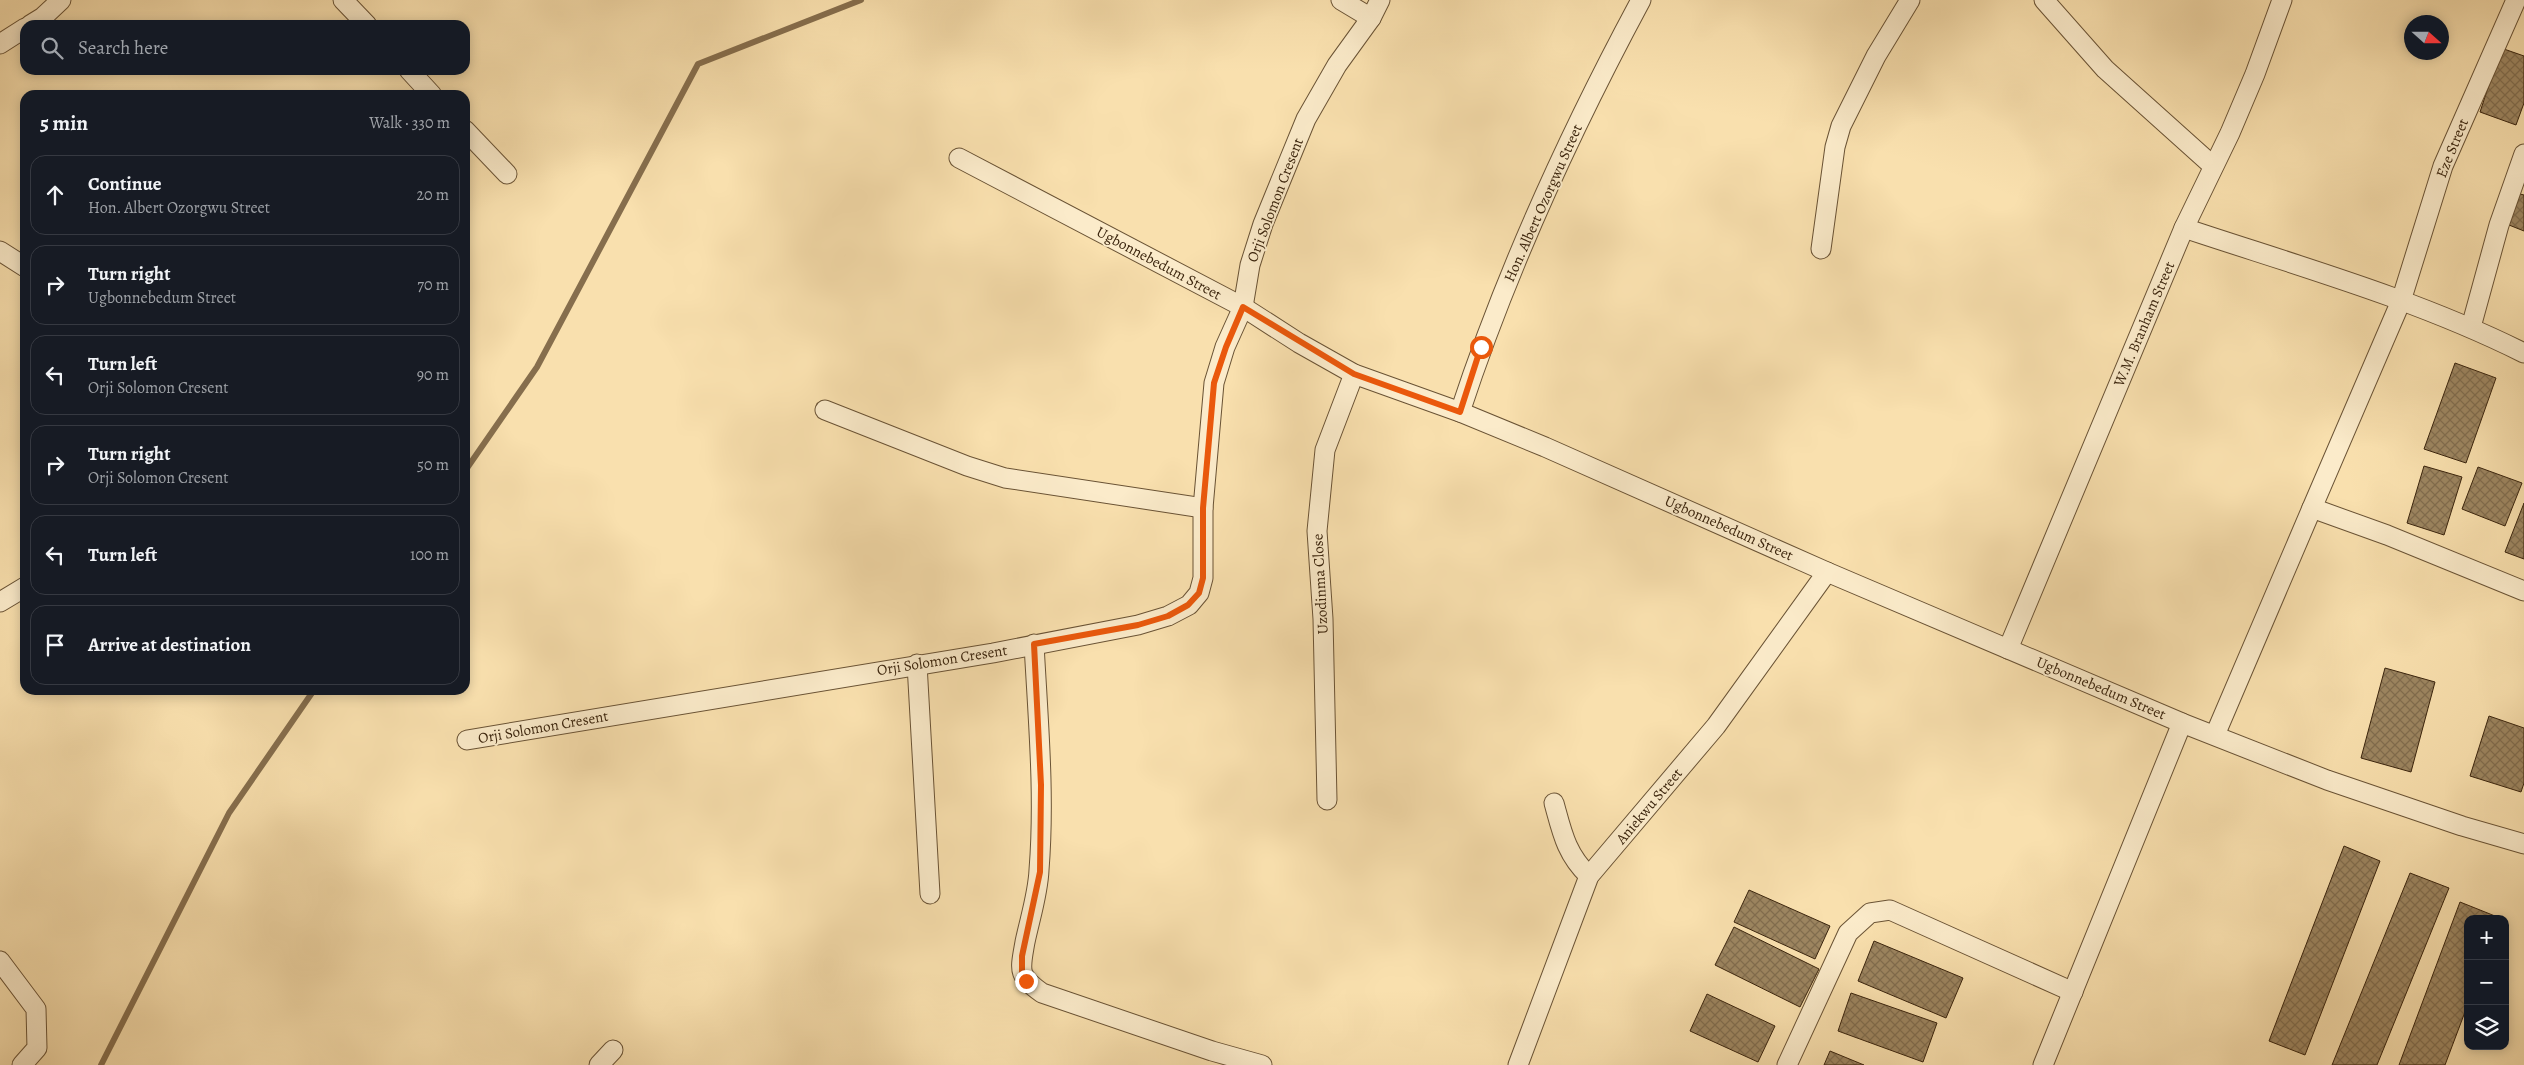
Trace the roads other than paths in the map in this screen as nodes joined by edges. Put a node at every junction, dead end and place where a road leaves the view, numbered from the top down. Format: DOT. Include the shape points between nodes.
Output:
graph roads {
  1 [pos="61,0"];
  2 [pos="343,0"];
  3 [pos="1341,0"];
  4 [pos="1380,0"];
  5 [pos="1641,0"];
  6 [pos="1910,0"];
  7 [pos="2044,0"];
  8 [pos="2282,0"];
  9 [pos="2516,0"];
  10 [pos="1371,18"];
  11 [pos="39,20"];
  12 [pos="362,20"];
  13 [pos="20,31"];
  14 [pos="0,44"];
  15 [pos="414,75"];
  16 [pos="427,90"];
  17 [pos="470,135"];
  18 [pos="2524,154"];
  19 [pos="959,158"];
  20 [pos="2213,166"];
  21 [pos="507,174"];
  22 [pos="2184,228"];
  23 [pos="1822,249"];
  24 [pos="0,251"];
  25 [pos="20,264"];
  26 [pos="2401,301"];
  27 [pos="1243,307"];
  28 [pos="2471,327"];
  29 [pos="2524,353"];
  30 [pos="1354,374"];
  31 [pos="825,410"];
  32 [pos="1460,412"];
  33 [pos="1203,508"];
  34 [pos="2312,508"];
  35 [pos="1827,572"];
  36 [pos="20,590"];
  37 [pos="2524,591"];
  38 [pos="0,602"];
  39 [pos="1034,644"];
  40 [pos="2008,649"];
  41 [pos="917,664"];
  42 [pos="2182,723"];
  43 [pos="2214,735"];
  44 [pos="467,740"];
  45 [pos="1327,800"];
  46 [pos="1554,803"];
  47 [pos="2524,844"];
  48 [pos="1588,876"];
  49 [pos="930,894"];
  50 [pos="0,961"];
  51 [pos="2072,992"];
  52 [pos="614,1050"];
  53 [pos="1211,1058"];
  54 [pos="22,1065"];
  55 [pos="599,1065"];
  56 [pos="1262,1065"];
  57 [pos="1518,1065"];
  58 [pos="1787,1065"];
  59 [pos="2043,1065"];
  1 -- 11 [label="street"];
  2 -- 12 [label="street"];
  3 -- 10 [label="street"];
  4 -- 10 [label="street, Orji Solomon Cresent"];
  5 -- 32 [label="street, Hon. Albert Ozorgwu Street" via="1599,78 1525,239 1481,347"];
  6 -- 23 [label="street" via="1876,56 1841,126 1834,147"];
  7 -- 20 [label="street" via="2105,69"];
  8 -- 20 [label="street, W.M. Branham Street" via="2256,74"];
  9 -- 26 [label="street, Eze Street" via="2443,166"];
  10 -- 27 [label="street, Orji Solomon Cresent" via="1306,119 1262,224 1250,265"];
  13 -- 14 [label="street"];
  15 -- 16 [label="street"];
  17 -- 21 [label="street"];
  18 -- 28 [label="street" via="2499,225"];
  19 -- 27 [label="street, Ugbonnebedum Street"];
  20 -- 22 [label="street, W.M. Branham Street"];
  22 -- 26 [label="street"];
  22 -- 40 [label="street, W.M. Branham Street"];
  24 -- 25 [label="street"];
  26 -- 28 [label="street"];
  26 -- 34 [label="street, Eze Street"];
  27 -- 30 [label="street, Ugbonnebedum Street"];
  27 -- 33 [label="street, Orji Solomon Cresent" via="1214,383"];
  28 -- 29 [label="street"];
  30 -- 32 [label="street, Ugbonnebedum Street"];
  30 -- 45 [label="street, Uzodinma Close" via="1326,450 1317,531 1323,619"];
  31 -- 33 [label="street" via="1005,478"];
  32 -- 35 [label="street, Ugbonnebedum Street" via="1683,506"];
  33 -- 39 [label="street, Orji Solomon Cresent" via="1203,578 1199,593 1188,605 1168,616 1138,625"];
  34 -- 37 [label="street"];
  34 -- 43 [label="street, Eze Street"];
  35 -- 40 [label="street, Ugbonnebedum Street"];
  35 -- 48 [label="street, Aniekwu Street" via="1716,726"];
  36 -- 38 [label="street"];
  39 -- 41 [label="street, Orji Solomon Cresent"];
  39 -- 53 [label="street" via="1041,785 1040,872 1022,956 1022,974 1042,993"];
  40 -- 42 [label="street, Ugbonnebedum Street"];
  41 -- 44 [label="street, Orji Solomon Cresent"];
  41 -- 49 [label="street"];
  42 -- 43 [label="street, Ugbonnebedum Street"];
  42 -- 51 [label="street"];
  43 -- 47 [label="street, Ugbonnebedum Street" via="2327,780"];
  46 -- 48 [label="street" via="1564,839 1575,862"];
  48 -- 57 [label="street, Aniekwu Street"];
  50 -- 54 [label="street" via="36,1009 37,1048"];
  51 -- 58 [label="street" via="1890,910 1870,913 1848,933"];
  51 -- 59 [label="street"];
  52 -- 55 [label="street"];
  53 -- 56 [label="street"];
}
